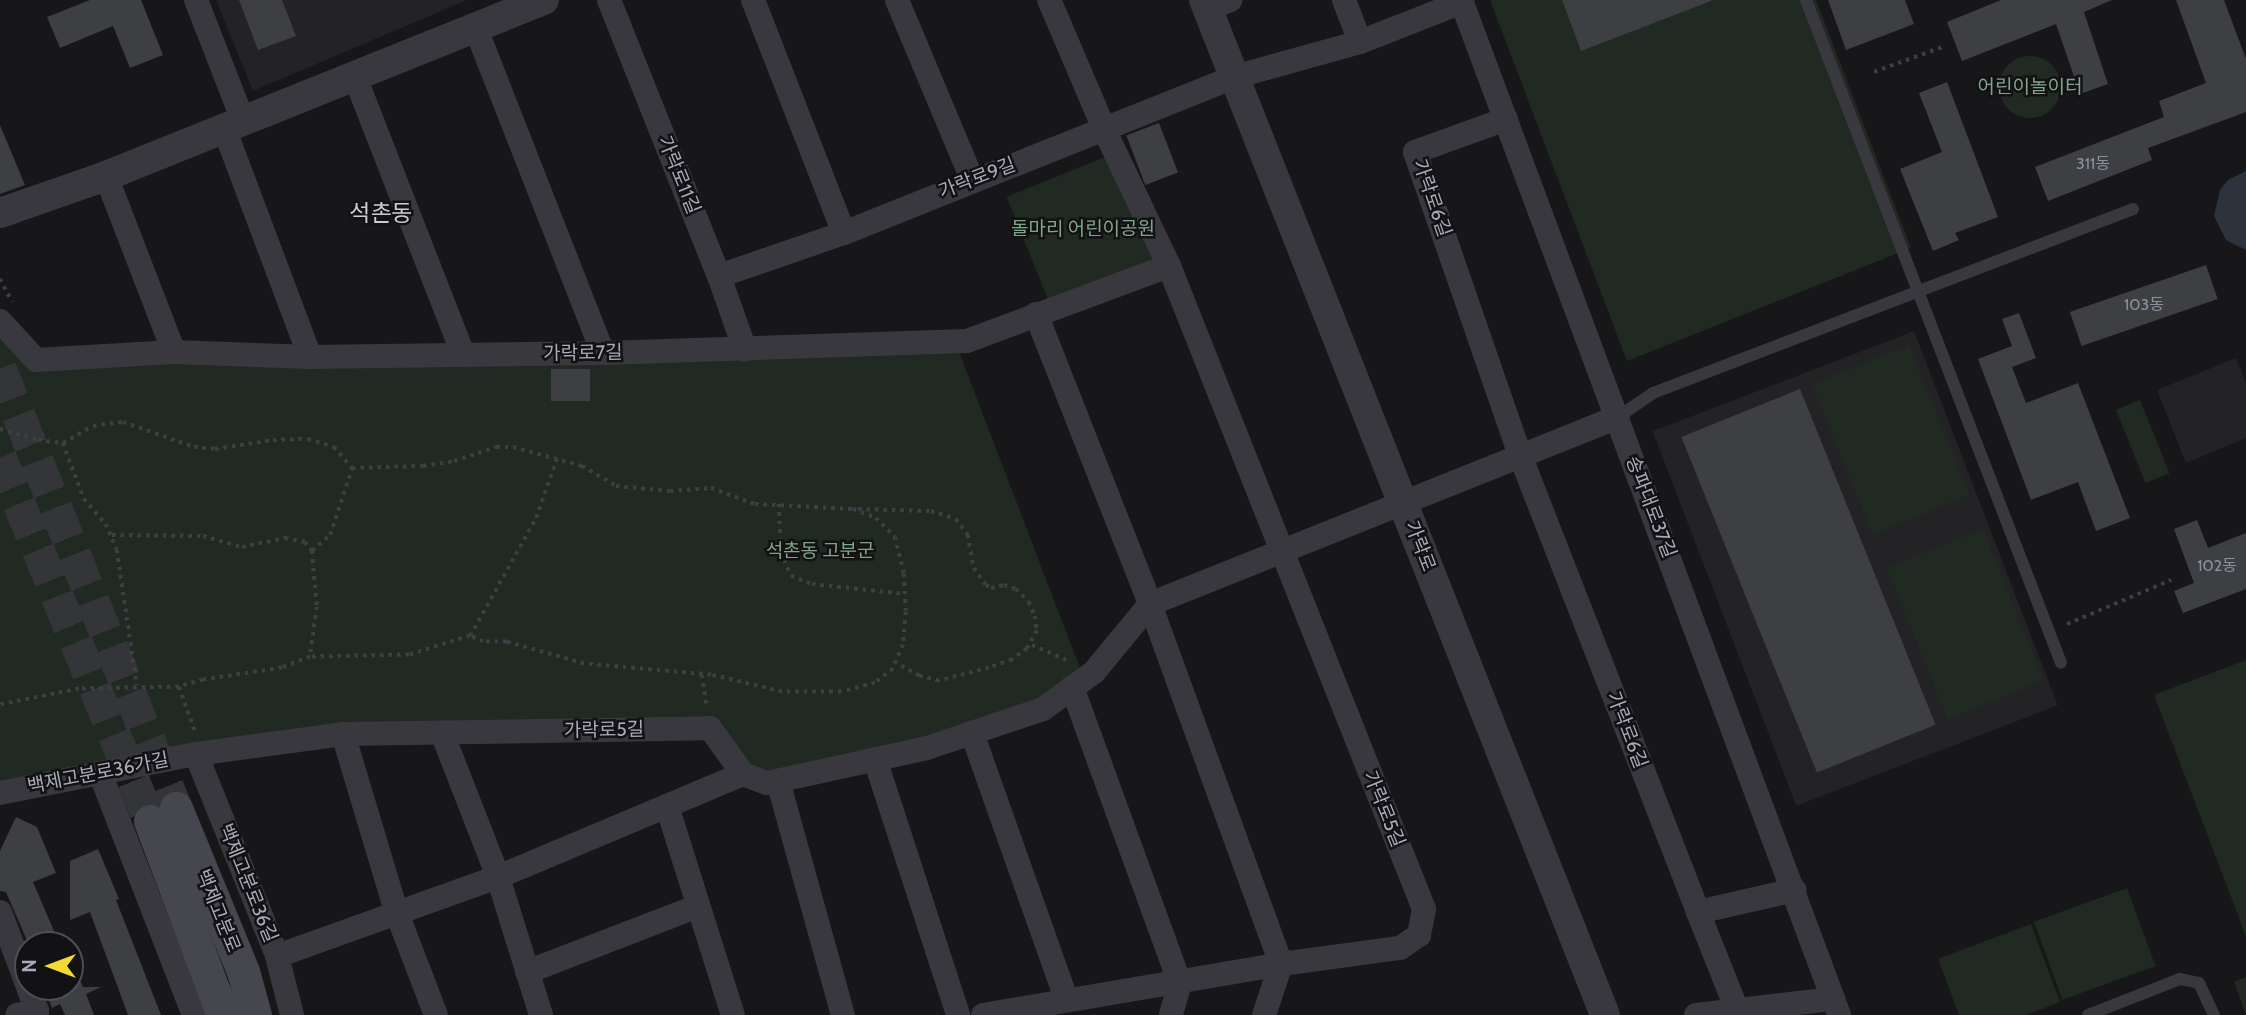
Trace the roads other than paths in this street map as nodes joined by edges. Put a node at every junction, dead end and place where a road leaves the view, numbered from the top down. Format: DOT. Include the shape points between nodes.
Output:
graph roads {
  1 [pos="196,0"];
  2 [pos="544,0"];
  3 [pos="609,0"];
  4 [pos="753,0"];
  5 [pos="897,0"];
  6 [pos="1049,0"];
  7 [pos="1344,0"];
  8 [pos="1806,0"];
  9 [pos="1462,1"];
  10 [pos="1214,3"];
  11 [pos="476,29"];
  12 [pos="1360,42"];
  13 [pos="355,77"];
  14 [pos="1234,77"];
  15 [pos="1506,119"];
  16 [pos="233,123"];
  17 [pos="1105,131"];
  18 [pos="106,176"];
  19 [pos="972,179"];
  20 [pos="2133,209"];
  21 [pos="0,213"];
  22 [pos="844,233"];
  23 [pos="1169,266"];
  24 [pos="719,276"];
  25 [pos="1917,292"];
  26 [pos="1036,314"];
  27 [pos="0,321"];
  28 [pos="746,350"];
  29 [pos="174,352"];
  30 [pos="603,353"];
  31 [pos="464,354"];
  32 [pos="310,357"];
  33 [pos="1618,417"];
  34 [pos="1520,455"];
  35 [pos="1403,502"];
  36 [pos="1281,551"];
  37 [pos="1150,604"];
  38 [pos="2061,663"];
  39 [pos="1072,687"];
  40 [pos="442,733"];
  41 [pos="972,733"];
  42 [pos="342,734"];
  43 [pos="200,753"];
  44 [pos="875,759"];
  45 [pos="100,773"];
  46 [pos="743,774"];
  47 [pos="778,781"];
  48 [pos="0,793"];
  49 [pos="667,806"];
  50 [pos="498,877"];
  51 [pos="1795,890"];
  52 [pos="698,906"];
  53 [pos="396,911"];
  54 [pos="0,912"];
  55 [pos="1698,912"];
  56 [pos="277,956"];
  57 [pos="1281,964"];
  58 [pos="527,972"];
  59 [pos="1180,983"];
  60 [pos="1066,999"];
  61 [pos="1836,1007"];
  62 [pos="27,1013"];
  63 [pos="1739,1013"];
  64 [pos="194,1015"];
  65 [pos="223,1015"];
  66 [pos="255,1015"];
  67 [pos="292,1015"];
  68 [pos="436,1015"];
  69 [pos="541,1015"];
  70 [pos="733,1015"];
  71 [pos="844,1015"];
  72 [pos="958,1015"];
  73 [pos="983,1015"];
  74 [pos="1171,1015"];
  75 [pos="1264,1015"];
  76 [pos="1605,1015"];
  77 [pos="1696,1015"];
  78 [pos="2088,1015"];
  79 [pos="2214,1015"];
  1 -- 16 [label="street"];
  2 -- 11 [label="street"];
  3 -- 24 [label="street, 가락로11길"];
  4 -- 22 [label="street"];
  5 -- 19 [label="street"];
  6 -- 17 [label="street"];
  7 -- 12 [label="street"];
  8 -- 25 [label="lane"];
  9 -- 12 [label="street"];
  9 -- 15 [label="street, 송파대로37길"];
  10 -- 14 [label="street, 가락로"];
  11 -- 13 [label="street"];
  11 -- 30 [label="street"];
  12 -- 14 [label="street"];
  13 -- 16 [label="street"];
  13 -- 31 [label="street"];
  14 -- 17 [label="street, 가락로9길"];
  14 -- 35 [label="street, 가락로"];
  15 -- 33 [label="street, 송파대로37길"];
  15 -- 34 [label="street, 가락로6길" via="1415,152"];
  16 -- 18 [label="street"];
  16 -- 32 [label="street"];
  17 -- 19 [label="street, 가락로9길"];
  17 -- 23 [label="street, 가락로5길"];
  18 -- 21 [label="street"];
  18 -- 29 [label="street"];
  19 -- 22 [label="street, 가락로9길"];
  20 -- 25 [label="lane"];
  22 -- 24 [label="street, 가락로9길"];
  23 -- 26 [label="street, 가락로7길"];
  23 -- 36 [label="street, 가락로5길"];
  24 -- 28 [label="street, 가락로11길"];
  25 -- 33 [label="lane" via="1653,393"];
  25 -- 38 [label="lane"];
  26 -- 28 [label="street, 가락로7길" via="967,341"];
  26 -- 37 [label="street"];
  27 -- 29 [label="street, 가락로7길" via="36,360"];
  28 -- 30 [label="street, 가락로7길"];
  29 -- 32 [label="street, 가락로7길"];
  30 -- 31 [label="street, 가락로7길"];
  31 -- 32 [label="street, 가락로7길"];
  33 -- 34 [label="street"];
  33 -- 51 [label="street, 송파대로37길"];
  34 -- 35 [label="street"];
  34 -- 55 [label="street, 가락로6길"];
  35 -- 36 [label="street"];
  35 -- 76 [label="street, 가락로"];
  36 -- 37 [label="street"];
  36 -- 57 [label="street, 가락로5길" via="1424,909 1419,935 1400,948"];
  37 -- 39 [label="street" via="1094,672"];
  37 -- 57 [label="street"];
  39 -- 41 [label="street" via="1043,709"];
  39 -- 59 [label="street"];
  40 -- 42 [label="street, 가락로5길"];
  40 -- 46 [label="street, 가락로5길" via="710,729"];
  40 -- 50 [label="street"];
  41 -- 44 [label="street"];
  41 -- 60 [label="street"];
  42 -- 43 [label="street, 가락로5길"];
  42 -- 53 [label="street"];
  43 -- 45 [label="street, 백제고분로36가길"];
  43 -- 56 [label="street, 백제고분로36길"];
  44 -- 47 [label="street"];
  44 -- 72 [label="street"];
  45 -- 48 [label="street, 백제고분로36가길"];
  45 -- 64 [label="street"];
  46 -- 47 [label="street" via="767,783"];
  46 -- 49 [label="street"];
  47 -- 71 [label="street"];
  49 -- 50 [label="street"];
  49 -- 52 [label="street"];
  50 -- 53 [label="street"];
  50 -- 58 [label="street"];
  51 -- 55 [label="street"];
  51 -- 61 [label="street, 송파대로37길"];
  52 -- 58 [label="street"];
  52 -- 70 [label="street"];
  53 -- 56 [label="street"];
  53 -- 68 [label="street"];
  54 -- 62 [label="street"];
  55 -- 63 [label="street, 가락로6길"];
  56 -- 67 [label="street, 백제고분로36길"];
  57 -- 59 [label="street, 가락로5길"];
  57 -- 75 [label="street"];
  58 -- 69 [label="street"];
  59 -- 60 [label="street, 가락로5길"];
  59 -- 74 [label="street"];
  60 -- 73 [label="street, 가락로5길"];
  61 -- 63 [label="street"];
  63 -- 77 [label="street"];
  65 -- 66 [label="main road, 백제고분로" via="163,815 243,971"];
  78 -- 79 [label="lane" via="2180,979 2199,983"];
}
